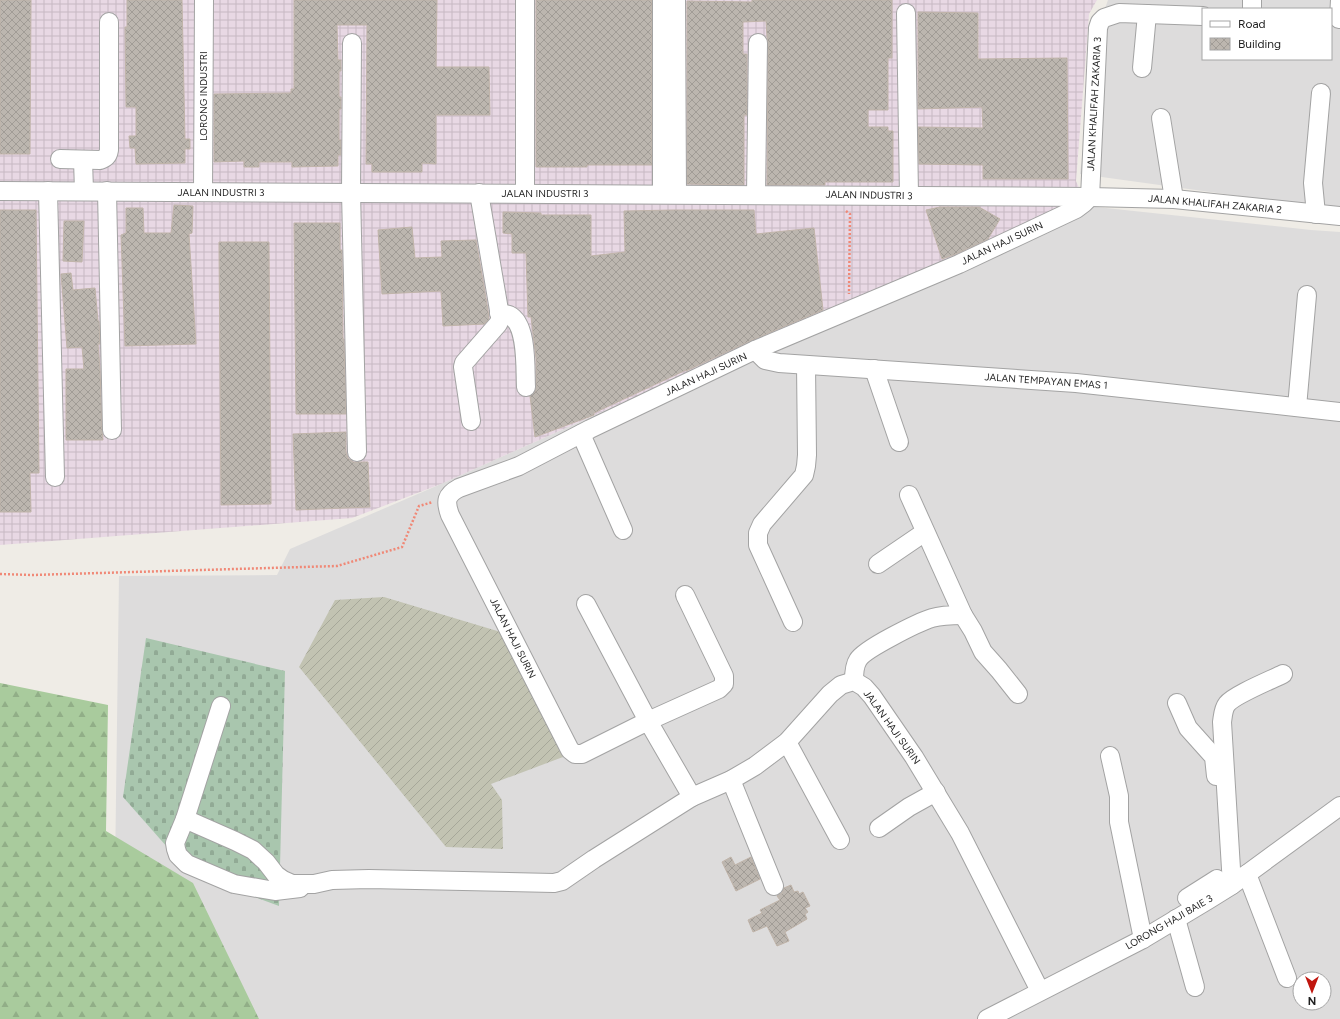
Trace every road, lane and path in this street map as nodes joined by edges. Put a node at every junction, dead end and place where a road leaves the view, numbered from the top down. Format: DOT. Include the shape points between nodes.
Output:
graph roads {
  1 [pos="204,0"];
  2 [pos="525,0"];
  3 [pos="662,0"];
  4 [pos="676,0"];
  5 [pos="1340,0"];
  6 [pos="1176,8"];
  7 [pos="906,13"];
  8 [pos="1147,14"];
  9 [pos="1202,16"];
  10 [pos="1337,19"];
  11 [pos="109,22"];
  12 [pos="352,43"];
  13 [pos="758,43"];
  14 [pos="1142,68"];
  15 [pos="1321,93"];
  16 [pos="1161,118"];
  17 [pos="60,160"];
  18 [pos="83,160"];
  19 [pos="0,191"];
  20 [pos="48,191"];
  21 [pos="84,191"];
  22 [pos="107,191"];
  23 [pos="203,192"];
  24 [pos="351,192"];
  25 [pos="479,193"];
  26 [pos="525,193"];
  27 [pos="669,194"];
  28 [pos="756,194"];
  29 [pos="909,195"];
  30 [pos="1090,197"];
  31 [pos="1174,198"];
  32 [pos="844,209"];
  33 [pos="1316,214"];
  34 [pos="1340,216"];
  35 [pos="1307,295"];
  36 [pos="848,311"];
  37 [pos="499,313"];
  38 [pos="755,350"];
  39 [pos="806,365"];
  40 [pos="874,369"];
  41 [pos="526,387"];
  42 [pos="1297,407"];
  43 [pos="1340,412"];
  44 [pos="471,421"];
  45 [pos="112,430"];
  46 [pos="581,434"];
  47 [pos="899,442"];
  48 [pos="357,452"];
  49 [pos="55,477"];
  50 [pos="909,496"];
  51 [pos="447,498"];
  52 [pos="623,530"];
  53 [pos="925,532"];
  54 [pos="878,564"];
  55 [pos="0,574"];
  56 [pos="685,595"];
  57 [pos="586,604"];
  58 [pos="963,615"];
  59 [pos="793,622"];
  60 [pos="1283,674"];
  61 [pos="854,681"];
  62 [pos="1018,694"];
  63 [pos="1177,703"];
  64 [pos="221,706"];
  65 [pos="648,721"];
  66 [pos="787,742"];
  67 [pos="1110,756"];
  68 [pos="731,780"];
  69 [pos="936,792"];
  70 [pos="692,797"];
  71 [pos="1340,806"];
  72 [pos="185,819"];
  73 [pos="879,828"];
  74 [pos="1229,838"];
  75 [pos="840,840"];
  76 [pos="1247,874"];
  77 [pos="314,884"];
  78 [pos="774,886"];
  79 [pos="1215,888"];
  80 [pos="1187,898"];
  81 [pos="1176,919"];
  82 [pos="1143,939"];
  83 [pos="1287,978"];
  84 [pos="1195,987"];
  85 [pos="1040,991"];
  86 [pos="999,1016"];
  1 -- 23 [label="street, LORONG INDUSTRI"];
  2 -- 26 [label="street"];
  3 -- 27 [label="street"];
  4 -- 27 [label="street"];
  5 -- 10 [label="street"];
  6 -- 8 [label="street, JALAN KHALIFAH ZAKARIA 3"];
  6 -- 9 [label="street, JALAN KHALIFAH ZAKARIA 3"];
  7 -- 29 [label="street"];
  8 -- 14 [label="street"];
  8 -- 30 [label="street, JALAN KHALIFAH ZAKARIA 3" via="1111,14 1100,22 1098,28"];
  11 -- 18 [label="street" via="110,150 105,158 100,160"];
  12 -- 24 [label="street"];
  13 -- 28 [label="street"];
  15 -- 33 [label="street" via="1313,183"];
  16 -- 31 [label="street"];
  17 -- 18 [label="street"];
  18 -- 21 [label="street"];
  19 -- 20 [label="street, JALAN INDUSTRI 3"];
  20 -- 21 [label="street, JALAN INDUSTRI 3"];
  20 -- 49 [label="street"];
  21 -- 22 [label="street, JALAN INDUSTRI 3"];
  22 -- 23 [label="street, JALAN INDUSTRI 3"];
  22 -- 45 [label="street"];
  23 -- 24 [label="street, JALAN INDUSTRI 3"];
  24 -- 25 [label="street, JALAN INDUSTRI 3"];
  24 -- 48 [label="street"];
  25 -- 26 [label="street, JALAN INDUSTRI 3"];
  25 -- 37 [label="street"];
  26 -- 27 [label="street, JALAN INDUSTRI 3"];
  27 -- 28 [label="street, JALAN INDUSTRI 3"];
  28 -- 29 [label="street, JALAN INDUSTRI 3"];
  29 -- 30 [label="street, JALAN INDUSTRI 3"];
  30 -- 31 [label="street, JALAN KHALIFAH ZAKARIA 2"];
  30 -- 36 [label="street, JALAN HAJI SURIN" via="1076,209 959,264"];
  31 -- 33 [label="street, JALAN KHALIFAH ZAKARIA 2"];
  32 -- 36 [label="path" via="850,214"];
  33 -- 34 [label="street, JALAN KHALIFAH ZAKARIA 2"];
  35 -- 42 [label="street"];
  36 -- 38 [label="street, JALAN HAJI SURIN"];
  37 -- 41 [label="street" via="510,316 522,334"];
  37 -- 44 [label="street" via="498,324 464,362"];
  38 -- 39 [label="street, JALAN TEMPAYAN EMAS 1" via="768,362"];
  38 -- 46 [label="street, JALAN HAJI SURIN"];
  39 -- 40 [label="street, JALAN TEMPAYAN EMAS 1"];
  39 -- 59 [label="street" via="807,455 804,475 769,515 758,533 758,545"];
  40 -- 42 [label="street, JALAN TEMPAYAN EMAS 1" via="1076,383"];
  40 -- 47 [label="street"];
  42 -- 43 [label="street, JALAN TEMPAYAN EMAS 1"];
  46 -- 51 [label="street, JALAN HAJI SURIN" via="519,466 460,488"];
  46 -- 52 [label="street"];
  50 -- 53 [label="street"];
  51 -- 55 [label="path" via="419,506 402,547 337,566 32,576"];
  51 -- 65 [label="street, JALAN HAJI SURIN" via="450,515 572,752 582,754"];
  53 -- 54 [label="street"];
  53 -- 58 [label="street"];
  56 -- 65 [label="street" via="724,676 724,684 719,689"];
  57 -- 65 [label="street"];
  58 -- 61 [label="street" via="932,618 887,639 858,660"];
  58 -- 62 [label="street" via="983,652"];
  60 -- 74 [label="street" via="1233,698 1224,708 1222,722"];
  61 -- 66 [label="street" via="841,685 830,694"];
  61 -- 69 [label="street, JALAN HAJI SURIN" via="872,696"];
  63 -- 74 [label="street" via="1188,728 1214,756 1219,828"];
  64 -- 72 [label="street"];
  65 -- 70 [label="street"];
  66 -- 68 [label="street"];
  66 -- 75 [label="street"];
  67 -- 82 [label="street" via="1119,796 1119,822"];
  68 -- 70 [label="street"];
  68 -- 78 [label="street"];
  69 -- 73 [label="street"];
  69 -- 85 [label="street, JALAN HAJI SURIN" via="960,833"];
  70 -- 77 [label="street" via="562,882 369,879 332,880"];
  71 -- 76 [label="street, LORONG HAJI BAIE 3"];
  72 -- 77 [label="street" via="253,850 283,880 292,884"];
  72 -- 77 [label="street" via="175,843 178,855 187,864 234,884 253,888 275,891"];
  74 -- 79 [label="street"];
  76 -- 79 [label="street, LORONG HAJI BAIE 3"];
  76 -- 83 [label="street"];
  79 -- 80 [label="street"];
  79 -- 81 [label="street, LORONG HAJI BAIE 3"];
  81 -- 82 [label="street, LORONG HAJI BAIE 3"];
  81 -- 84 [label="street"];
  82 -- 85 [label="street, LORONG HAJI BAIE 3"];
  85 -- 86 [label="street, LORONG HAJI BAIE 3"];
}
